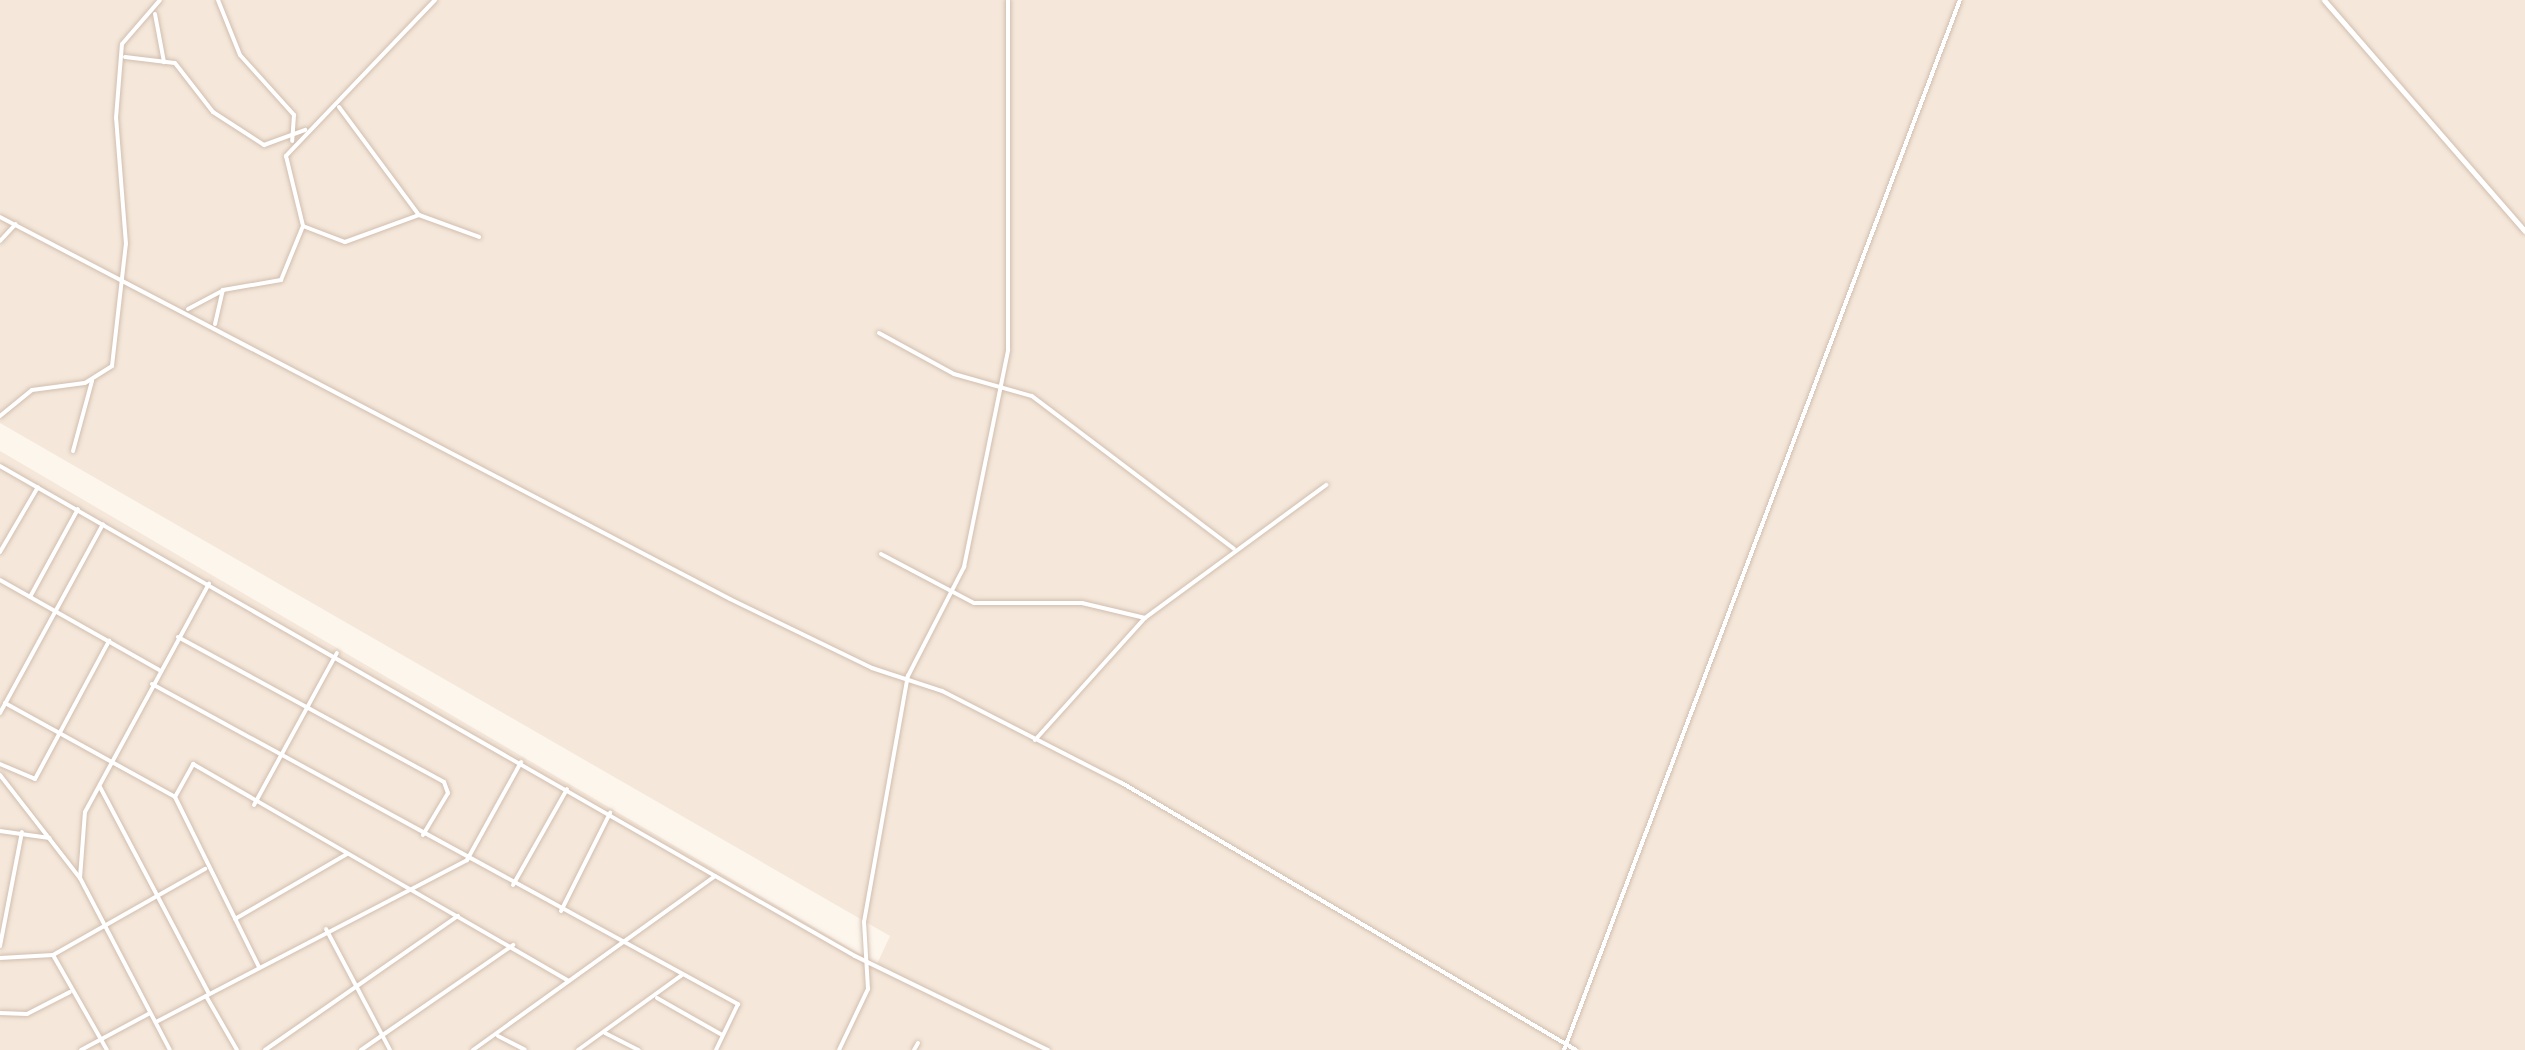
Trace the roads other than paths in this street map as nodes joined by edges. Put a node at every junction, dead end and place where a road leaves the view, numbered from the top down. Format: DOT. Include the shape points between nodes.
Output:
graph roads {
  1 [pos="160,0"];
  2 [pos="218,0"];
  3 [pos="435,0"];
  4 [pos="1008,0"];
  5 [pos="1960,0"];
  6 [pos="2324,0"];
  7 [pos="155,14"];
  8 [pos="124,57"];
  9 [pos="164,62"];
  10 [pos="337,106"];
  11 [pos="304,130"];
  12 [pos="294,132"];
  13 [pos="291,146"];
  14 [pos="419,214"];
  15 [pos="0,217"];
  16 [pos="16,224"];
  17 [pos="302,226"];
  18 [pos="2525,230"];
  19 [pos="479,238"];
  20 [pos="0,241"];
  21 [pos="118,280"];
  22 [pos="223,290"];
  23 [pos="188,309"];
  24 [pos="215,324"];
  25 [pos="879,334"];
  26 [pos="92,381"];
  27 [pos="1002,382"];
  28 [pos="0,416"];
  29 [pos="73,451"];
  30 [pos="0,466"];
  31 [pos="1326,485"];
  32 [pos="38,487"];
  33 [pos="78,509"];
  34 [pos="103,524"];
  35 [pos="1234,549"];
  36 [pos="0,552"];
  37 [pos="881,554"];
  38 [pos="0,580"];
  39 [pos="210,584"];
  40 [pos="951,591"];
  41 [pos="30,597"];
  42 [pos="55,609"];
  43 [pos="1146,618"];
  44 [pos="178,637"];
  45 [pos="109,642"];
  46 [pos="337,653"];
  47 [pos="159,670"];
  48 [pos="908,676"];
  49 [pos="152,684"];
  50 [pos="6,704"];
  51 [pos="307,710"];
  52 [pos="0,713"];
  53 [pos="58,734"];
  54 [pos="1034,740"];
  55 [pos="280,754"];
  56 [pos="113,762"];
  57 [pos="521,762"];
  58 [pos="0,764"];
  59 [pos="0,775"];
  60 [pos="100,787"];
  61 [pos="568,788"];
  62 [pos="175,796"];
  63 [pos="254,805"];
  64 [pos="610,812"];
  65 [pos="0,831"];
  66 [pos="22,832"];
  67 [pos="423,836"];
  68 [pos="52,839"];
  69 [pos="348,854"];
  70 [pos="467,860"];
  71 [pos="205,869"];
  72 [pos="715,876"];
  73 [pos="80,878"];
  74 [pos="513,885"];
  75 [pos="408,889"];
  76 [pos="156,894"];
  77 [pos="560,911"];
  78 [pos="458,916"];
  79 [pos="234,919"];
  80 [pos="104,924"];
  81 [pos="326,928"];
  82 [pos="622,942"];
  83 [pos="0,946"];
  84 [pos="514,946"];
  85 [pos="52,955"];
  86 [pos="0,958"];
  87 [pos="867,961"];
  88 [pos="259,967"];
  89 [pos="682,975"];
  90 [pos="569,981"];
  91 [pos="353,990"];
  92 [pos="72,991"];
  93 [pos="208,995"];
  94 [pos="657,998"];
  95 [pos="0,1012"];
  96 [pos="150,1013"];
  97 [pos="156,1022"];
  98 [pos="604,1033"];
  99 [pos="496,1034"];
  100 [pos="723,1035"];
  101 [pos="383,1036"];
  102 [pos="101,1039"];
  103 [pos="918,1043"];
  104 [pos="1564,1047"];
  105 [pos="82,1050"];
  106 [pos="107,1050"];
  107 [pos="170,1050"];
  108 [pos="237,1050"];
  109 [pos="265,1050"];
  110 [pos="361,1050"];
  111 [pos="390,1050"];
  112 [pos="473,1050"];
  113 [pos="525,1050"];
  114 [pos="578,1050"];
  115 [pos="639,1050"];
  116 [pos="716,1050"];
  117 [pos="839,1050"];
  118 [pos="914,1050"];
  119 [pos="1048,1050"];
  120 [pos="1576,1050"];
  1 -- 7 [label="street"];
  2 -- 12 [label="street" via="240,54 294,115"];
  3 -- 10 [label="street"];
  4 -- 27 [label="street"];
  5 -- 104 [label="street"];
  6 -- 18 [label="street"];
  7 -- 8 [label="street" via="128,30"];
  7 -- 9 [label="street"];
  8 -- 9 [label="street"];
  8 -- 21 [label="street" via="116,118 126,244"];
  9 -- 12 [label="street" via="249,138 264,145"];
  10 -- 11 [label="street"];
  10 -- 14 [label="street"];
  11 -- 12 [label="street"];
  11 -- 13 [label="street"];
  12 -- 13 [label="street"];
  13 -- 17 [label="street"];
  14 -- 17 [label="street" via="345,242"];
  14 -- 19 [label="street"];
  15 -- 16 [label="street"];
  16 -- 20 [label="street"];
  16 -- 21 [label="street"];
  17 -- 22 [label="street" via="281,280"];
  21 -- 23 [label="street"];
  21 -- 26 [label="street" via="112,366"];
  22 -- 23 [label="street"];
  22 -- 24 [label="street"];
  23 -- 24 [label="street"];
  24 -- 48 [label="street" via="730,600 872,668"];
  25 -- 27 [label="street" via="954,374"];
  26 -- 28 [label="street" via="32,390"];
  26 -- 29 [label="street"];
  27 -- 35 [label="street"];
  27 -- 40 [label="street"];
  30 -- 32 [label="street"];
  31 -- 35 [label="street"];
  32 -- 33 [label="street"];
  32 -- 36 [label="street"];
  33 -- 34 [label="street"];
  33 -- 41 [label="street"];
  34 -- 39 [label="street"];
  34 -- 42 [label="street"];
  35 -- 43 [label="street"];
  37 -- 40 [label="street"];
  38 -- 41 [label="street"];
  39 -- 44 [label="street"];
  39 -- 46 [label="street"];
  40 -- 43 [label="street" via="974,603 1082,603"];
  40 -- 48 [label="street"];
  41 -- 42 [label="street"];
  42 -- 45 [label="street"];
  42 -- 50 [label="street"];
  43 -- 54 [label="street"];
  44 -- 47 [label="street"];
  44 -- 51 [label="street"];
  45 -- 47 [label="street"];
  45 -- 53 [label="street"];
  46 -- 51 [label="street"];
  46 -- 57 [label="street"];
  47 -- 49 [label="street"];
  48 -- 54 [label="street"];
  48 -- 87 [label="street" via="864,922"];
  49 -- 55 [label="street"];
  49 -- 56 [label="street"];
  50 -- 52 [label="street"];
  50 -- 53 [label="street"];
  51 -- 55 [label="street"];
  51 -- 67 [label="street" via="444,782 448,793"];
  53 -- 56 [label="street"];
  53 -- 58 [label="street" via="35,780"];
  54 -- 104 [label="street"];
  55 -- 63 [label="street"];
  55 -- 67 [label="street"];
  56 -- 60 [label="street"];
  56 -- 62 [label="street"];
  57 -- 61 [label="street"];
  57 -- 70 [label="street"];
  59 -- 68 [label="street"];
  60 -- 73 [label="street" via="85,812"];
  60 -- 76 [label="street"];
  61 -- 64 [label="street"];
  61 -- 74 [label="street"];
  62 -- 63 [label="street" via="194,764"];
  62 -- 71 [label="street"];
  63 -- 69 [label="street"];
  64 -- 72 [label="street"];
  64 -- 77 [label="street"];
  65 -- 66 [label="street"];
  66 -- 68 [label="street"];
  66 -- 83 [label="street"];
  67 -- 70 [label="street"];
  68 -- 73 [label="street"];
  69 -- 75 [label="street"];
  69 -- 79 [label="street"];
  70 -- 74 [label="street"];
  70 -- 75 [label="street"];
  71 -- 76 [label="street"];
  71 -- 79 [label="street"];
  72 -- 82 [label="street"];
  72 -- 87 [label="street"];
  73 -- 80 [label="street"];
  74 -- 77 [label="street"];
  75 -- 78 [label="street"];
  75 -- 81 [label="street"];
  76 -- 80 [label="street"];
  76 -- 93 [label="street"];
  77 -- 82 [label="street"];
  78 -- 84 [label="street"];
  78 -- 91 [label="street"];
  79 -- 88 [label="street"];
  80 -- 85 [label="street"];
  80 -- 96 [label="street"];
  81 -- 88 [label="street"];
  81 -- 91 [label="street"];
  82 -- 89 [label="street"];
  82 -- 90 [label="street"];
  84 -- 90 [label="street"];
  84 -- 101 [label="street"];
  85 -- 86 [label="street"];
  85 -- 92 [label="street"];
  87 -- 117 [label="street" via="868,989"];
  87 -- 119 [label="street"];
  88 -- 93 [label="street"];
  89 -- 94 [label="street"];
  89 -- 100 [label="street" via="738,1004"];
  90 -- 99 [label="street"];
  91 -- 101 [label="street"];
  91 -- 109 [label="street"];
  92 -- 95 [label="street" via="27,1014"];
  92 -- 102 [label="street"];
  93 -- 97 [label="street"];
  93 -- 108 [label="street"];
  94 -- 98 [label="street"];
  94 -- 100 [label="street"];
  96 -- 97 [label="street"];
  96 -- 102 [label="street"];
  97 -- 107 [label="street"];
  98 -- 114 [label="street"];
  98 -- 115 [label="street"];
  99 -- 112 [label="street"];
  99 -- 113 [label="street"];
  100 -- 116 [label="street"];
  101 -- 110 [label="street"];
  101 -- 111 [label="street"];
  102 -- 105 [label="street"];
  102 -- 106 [label="street"];
  103 -- 118 [label="street"];
  104 -- 120 [label="street"];
}
